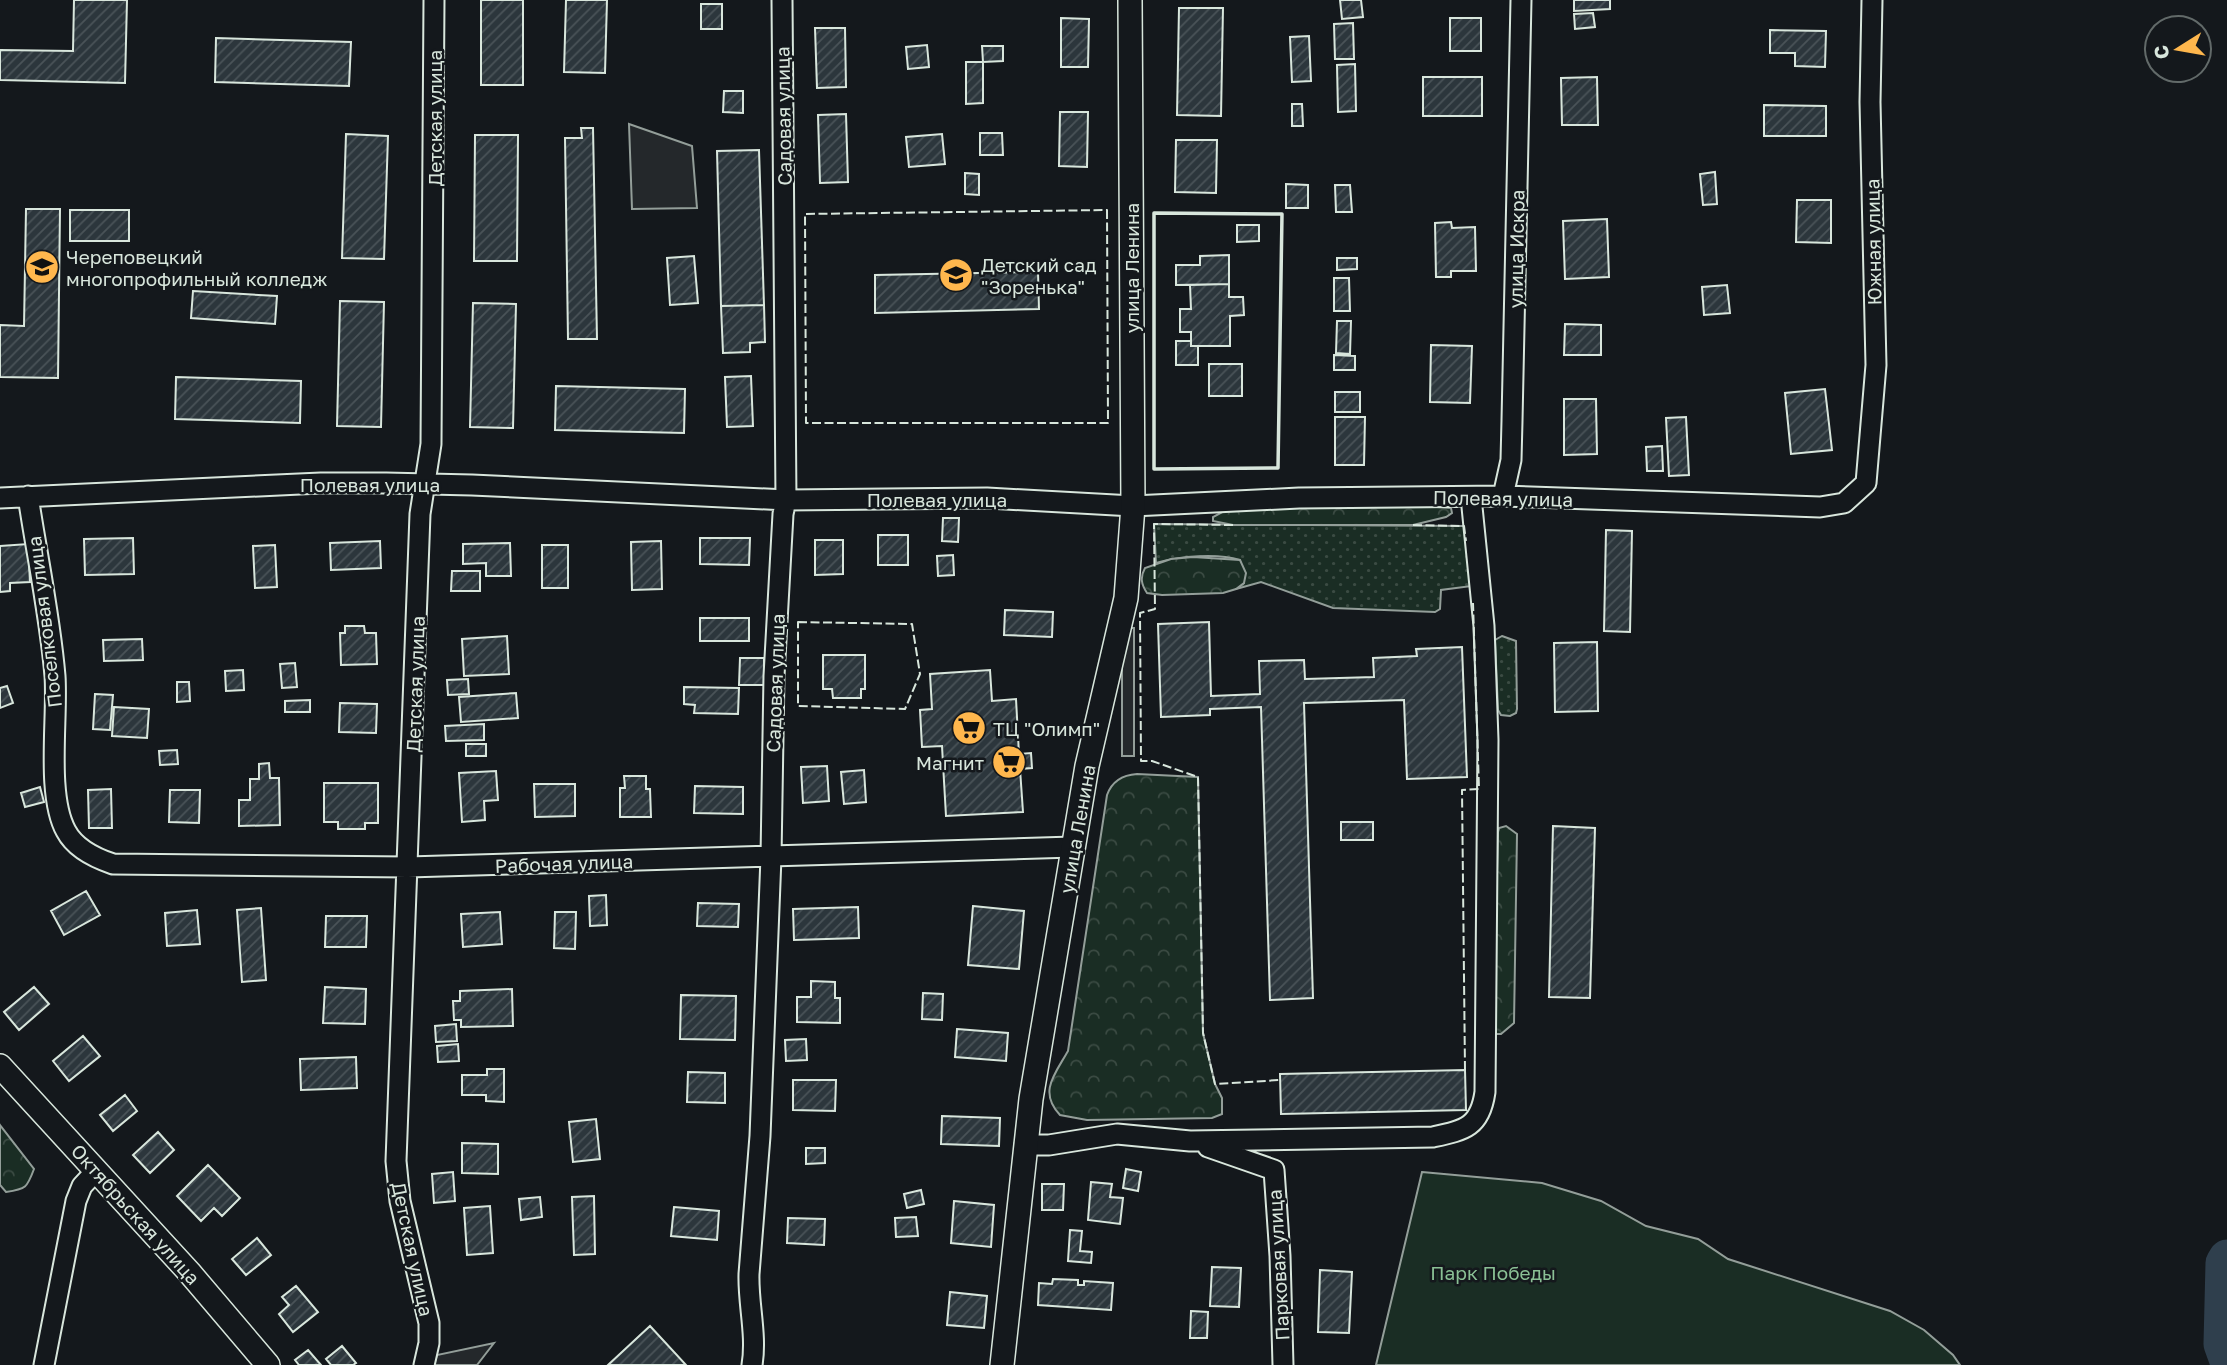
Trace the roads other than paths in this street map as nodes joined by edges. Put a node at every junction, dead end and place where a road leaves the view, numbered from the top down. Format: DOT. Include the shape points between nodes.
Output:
graph roads {
  1 [pos="434,0"];
  2 [pos="782,0"];
  3 [pos="1130,0"];
  4 [pos="1521,0"];
  5 [pos="1872,0"];
  6 [pos="1866,483"];
  7 [pos="424,484"];
  8 [pos="29,496"];
  9 [pos="1503,496"];
  10 [pos="1471,497"];
  11 [pos="0,498"];
  12 [pos="786,500"];
  13 [pos="1133,506"];
  14 [pos="66,832"];
  15 [pos="1073,847"];
  16 [pos="771,857"];
  17 [pos="408,867"];
  18 [pos="0,1066"];
  19 [pos="1190,1141"];
  20 [pos="1025,1145"];
  21 [pos="96,1171"];
  22 [pos="44,1365"];
  23 [pos="268,1365"];
  24 [pos="424,1365"];
  25 [pos="752,1365"];
  26 [pos="1002,1365"];
  27 [pos="1283,1365"];
  1 -- 7 [label="street, Детская улица" via="431,444"];
  2 -- 12 [label="street, Садовая улица"];
  3 -- 13 [label="street, улица Ленина"];
  4 -- 9 [label="street, улица Искра" via="1513,421"];
  5 -- 6 [label="street, Южная улица" via="1876,365"];
  6 -- 9 [label="street, Полевая улица" via="1844,503 1820,507"];
  7 -- 8 [label="street, Полевая улица" via="321,483"];
  7 -- 12 [label="street, Полевая улица"];
  7 -- 17 [label="street, Детская улица"];
  8 -- 11 [label="street, Полевая улица"];
  8 -- 14 [label="street, Поселковая улица" via="55,678 58,810"];
  9 -- 10 [label="street, Полевая улица"];
  10 -- 13 [label="street, Полевая улица" via="1299,498"];
  10 -- 19 [label="street" via="1485,626 1488,820 1483,1104 1476,1120 1458,1132 1433,1137"];
  12 -- 13 [label="street, Полевая улица" via="987,498"];
  12 -- 16 [label="street, Садовая улица" via="774,676"];
  13 -- 15 [label="street, улица Ленина" via="1126,598"];
  14 -- 17 [label="street, Рабочая улица" via="94,858 113,864"];
  15 -- 16 [label="street, Рабочая улица"];
  15 -- 20 [label="street, улица Ленина"];
  16 -- 17 [label="street, Рабочая улица"];
  16 -- 25 [label="street, Садовая улица" via="760,1136 749,1273 755,1347"];
  17 -- 24 [label="street, Детская улица" via="396,1161 400,1201 429,1323"];
  18 -- 21 [label="street, Октябрьская улица"];
  19 -- 20 [label="street" via="1117,1134"];
  19 -- 27 [label="street, Парковая улица" via="1274,1170"];
  20 -- 26 [label="street, улица Ленина"];
  21 -- 22 [label="street" via="76,1201"];
  21 -- 23 [label="street, Октябрьская улица"];
}
